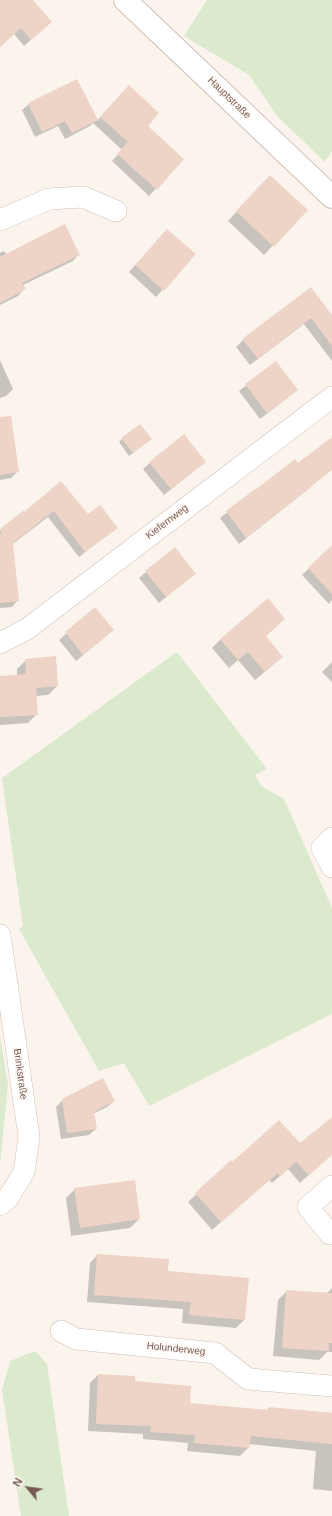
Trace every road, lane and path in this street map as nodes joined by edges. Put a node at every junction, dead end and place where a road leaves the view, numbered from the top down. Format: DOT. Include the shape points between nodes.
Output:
graph roads {
  1 [pos="125,0"];
  2 [pos="331,193"];
  3 [pos="116,211"];
  4 [pos="0,220"];
  5 [pos="332,397"];
  6 [pos="0,643"];
  7 [pos="332,838"];
  8 [pos="332,866"];
  9 [pos="0,935"];
  10 [pos="332,1186"];
  11 [pos="0,1205"];
  12 [pos="332,1232"];
  13 [pos="61,1331"];
  14 [pos="332,1386"];
  1 -- 2 [label="street, Hauptstraße"];
  3 -- 4 [label="street" via="84,197 48,199"];
  5 -- 6 [label="street, Kiefernweg" via="27,629"];
  7 -- 8 [label="street" via="322,848"];
  9 -- 11 [label="street, Brinkstraße" via="29,1137 24,1172 8,1198"];
  10 -- 12 [label="street" via="308,1207 330,1234"];
  13 -- 14 [label="street, Holunderweg" via="76,1339 215,1353 248,1379"];
}
